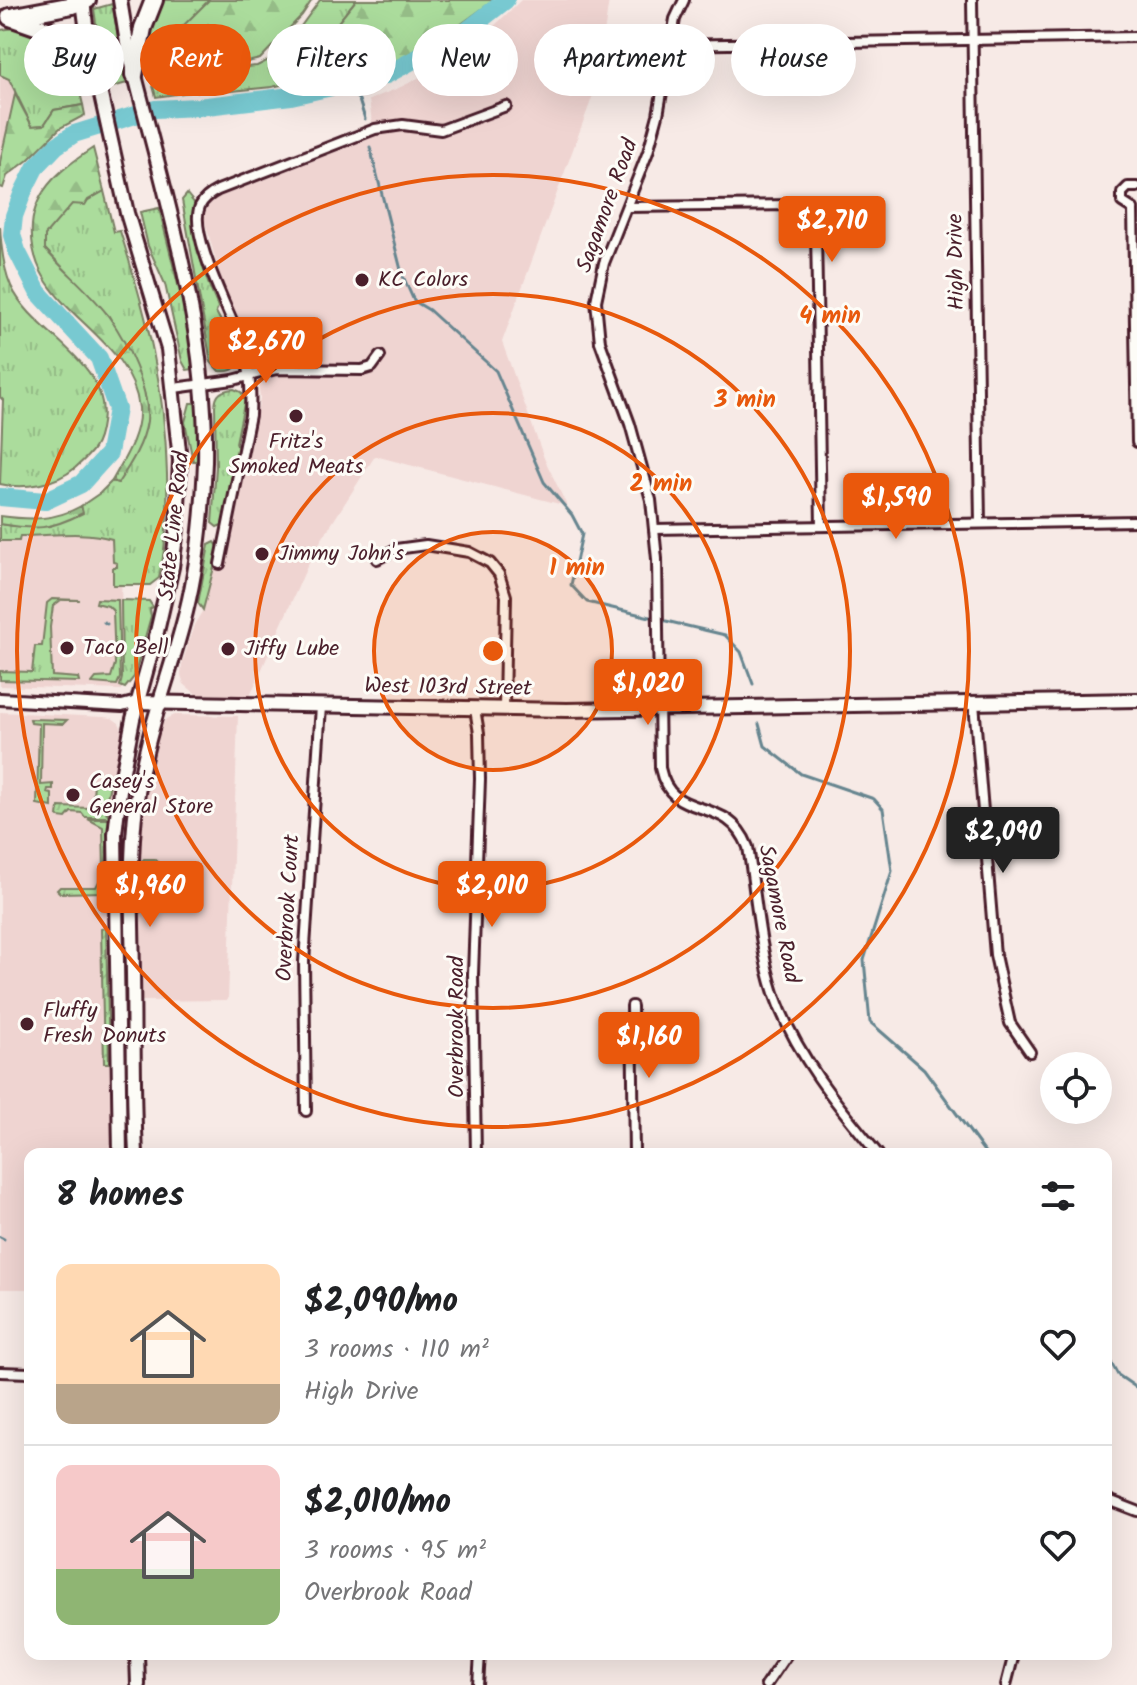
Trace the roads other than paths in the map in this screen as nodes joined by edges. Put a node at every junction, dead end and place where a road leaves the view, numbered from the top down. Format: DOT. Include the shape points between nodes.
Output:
graph roads {
  1 [pos="120,0"];
  2 [pos="154,0"];
  3 [pos="684,0"];
  4 [pos="972,0"];
  5 [pos="85,1"];
  6 [pos="5,18"];
  7 [pos="26,24"];
  8 [pos="89,24"];
  9 [pos="674,24"];
  10 [pos="1137,37"];
  11 [pos="971,40"];
  12 [pos="715,44"];
  13 [pos="134,75"];
  14 [pos="102,96"];
  15 [pos="661,96"];
  16 [pos="506,106"];
  17 [pos="1137,187"];
  18 [pos="627,207"];
  19 [pos="1135,208"];
  20 [pos="380,356"];
  21 [pos="249,376"];
  22 [pos="203,384"];
  23 [pos="174,388"];
  24 [pos="1137,442"];
  25 [pos="1137,521"];
  26 [pos="980,523"];
  27 [pos="821,526"];
  28 [pos="654,529"];
  29 [pos="377,559"];
  30 [pos="220,564"];
  31 [pos="0,699"];
  32 [pos="1137,700"];
  33 [pos="137,702"];
  34 [pos="158,703"];
  35 [pos="974,703"];
  36 [pos="321,706"];
  37 [pos="660,708"];
  38 [pos="475,709"];
  39 [pos="504,709"];
  40 [pos="632,1006"];
  41 [pos="1030,1052"];
  42 [pos="306,1111"];
  43 [pos="120,1148"];
  44 [pos="136,1148"];
  45 [pos="476,1148"];
  46 [pos="634,1148"];
  47 [pos="873,1148"];
  48 [pos="0,1372"];
  49 [pos="24,1373"];
  50 [pos="1112,1501"];
  51 [pos="1137,1511"];
  52 [pos="137,1660"];
  53 [pos="480,1660"];
  54 [pos="783,1660"];
  55 [pos="1012,1660"];
  56 [pos="138,1685"];
  57 [pos="478,1685"];
  58 [pos="766,1685"];
  59 [pos="1006,1685"];
  1 -- 13 [label="main road, State Line Road"];
  2 -- 13 [label="highway"];
  3 -- 9 [label="street, Sagamore Road"];
  4 -- 11 [label="street, High Drive"];
  5 -- 6 [label="highway"];
  5 -- 8 [label="main road, State Line Road"];
  6 -- 7 [label="highway"];
  10 -- 11 [label="street"];
  11 -- 12 [label="street"];
  11 -- 26 [label="street, High Drive"];
  13 -- 22 [label="main road, State Line Road" via="168,203"];
  14 -- 23 [label="main road, State Line Road"];
  15 -- 18 [label="street, Sagamore Road"];
  16 -- 21 [label="street" via="441,130 403,125 375,129 207,196 200,207 200,231"];
  17 -- 19 [label="street" via="1122,193 1122,202"];
  18 -- 27 [label="street" via="795,205 813,216"];
  18 -- 28 [label="street, Sagamore Road" via="599,280 596,319 645,472"];
  19 -- 24 [label="street"];
  20 -- 21 [label="street" via="362,370 276,369"];
  21 -- 22 [label="street"];
  21 -- 30 [label="street" via="250,415"];
  22 -- 23 [label="street"];
  22 -- 34 [label="main road, State Line Road" via="204,473 194,570"];
  23 -- 33 [label="main road, State Line Road" via="180,460 177,529 164,605"];
  25 -- 26 [label="street"];
  26 -- 27 [label="street"];
  27 -- 28 [label="street"];
  28 -- 37 [label="street, Sagamore Road"];
  29 -- 39 [label="street" via="396,549 426,545 469,552 490,563 506,596"];
  31 -- 33 [label="street, West 103rd Street" via="122,706"];
  32 -- 35 [label="main road, West 103rd Street"];
  33 -- 34 [label="main road, West 103rd Street"];
  33 -- 43 [label="main road, State Line Road" via="115,834"];
  34 -- 36 [label="main road, West 103rd Street"];
  34 -- 44 [label="main road, State Line Road" via="140,779 132,853"];
  35 -- 37 [label="main road, West 103rd Street"];
  35 -- 41 [label="street" via="995,955 1010,1023"];
  36 -- 38 [label="main road, West 103rd Street"];
  36 -- 42 [label="street, Overbrook Court" via="304,962"];
  37 -- 39 [label="main road, West 103rd Street"];
  37 -- 47 [label="street, Sagamore Road" via="662,777 681,801 729,818 744,835 768,971 785,1020 824,1085"];
  38 -- 39 [label="main road, West 103rd Street"];
  38 -- 45 [label="street, Overbrook Road" via="480,779 473,988"];
  40 -- 46 [label="street"];
  48 -- 49 [label="street"];
  50 -- 51 [label="street"];
  52 -- 56 [label="main road"];
  53 -- 57 [label="street"];
  54 -- 58 [label="street"];
  55 -- 59 [label="street"];
}
